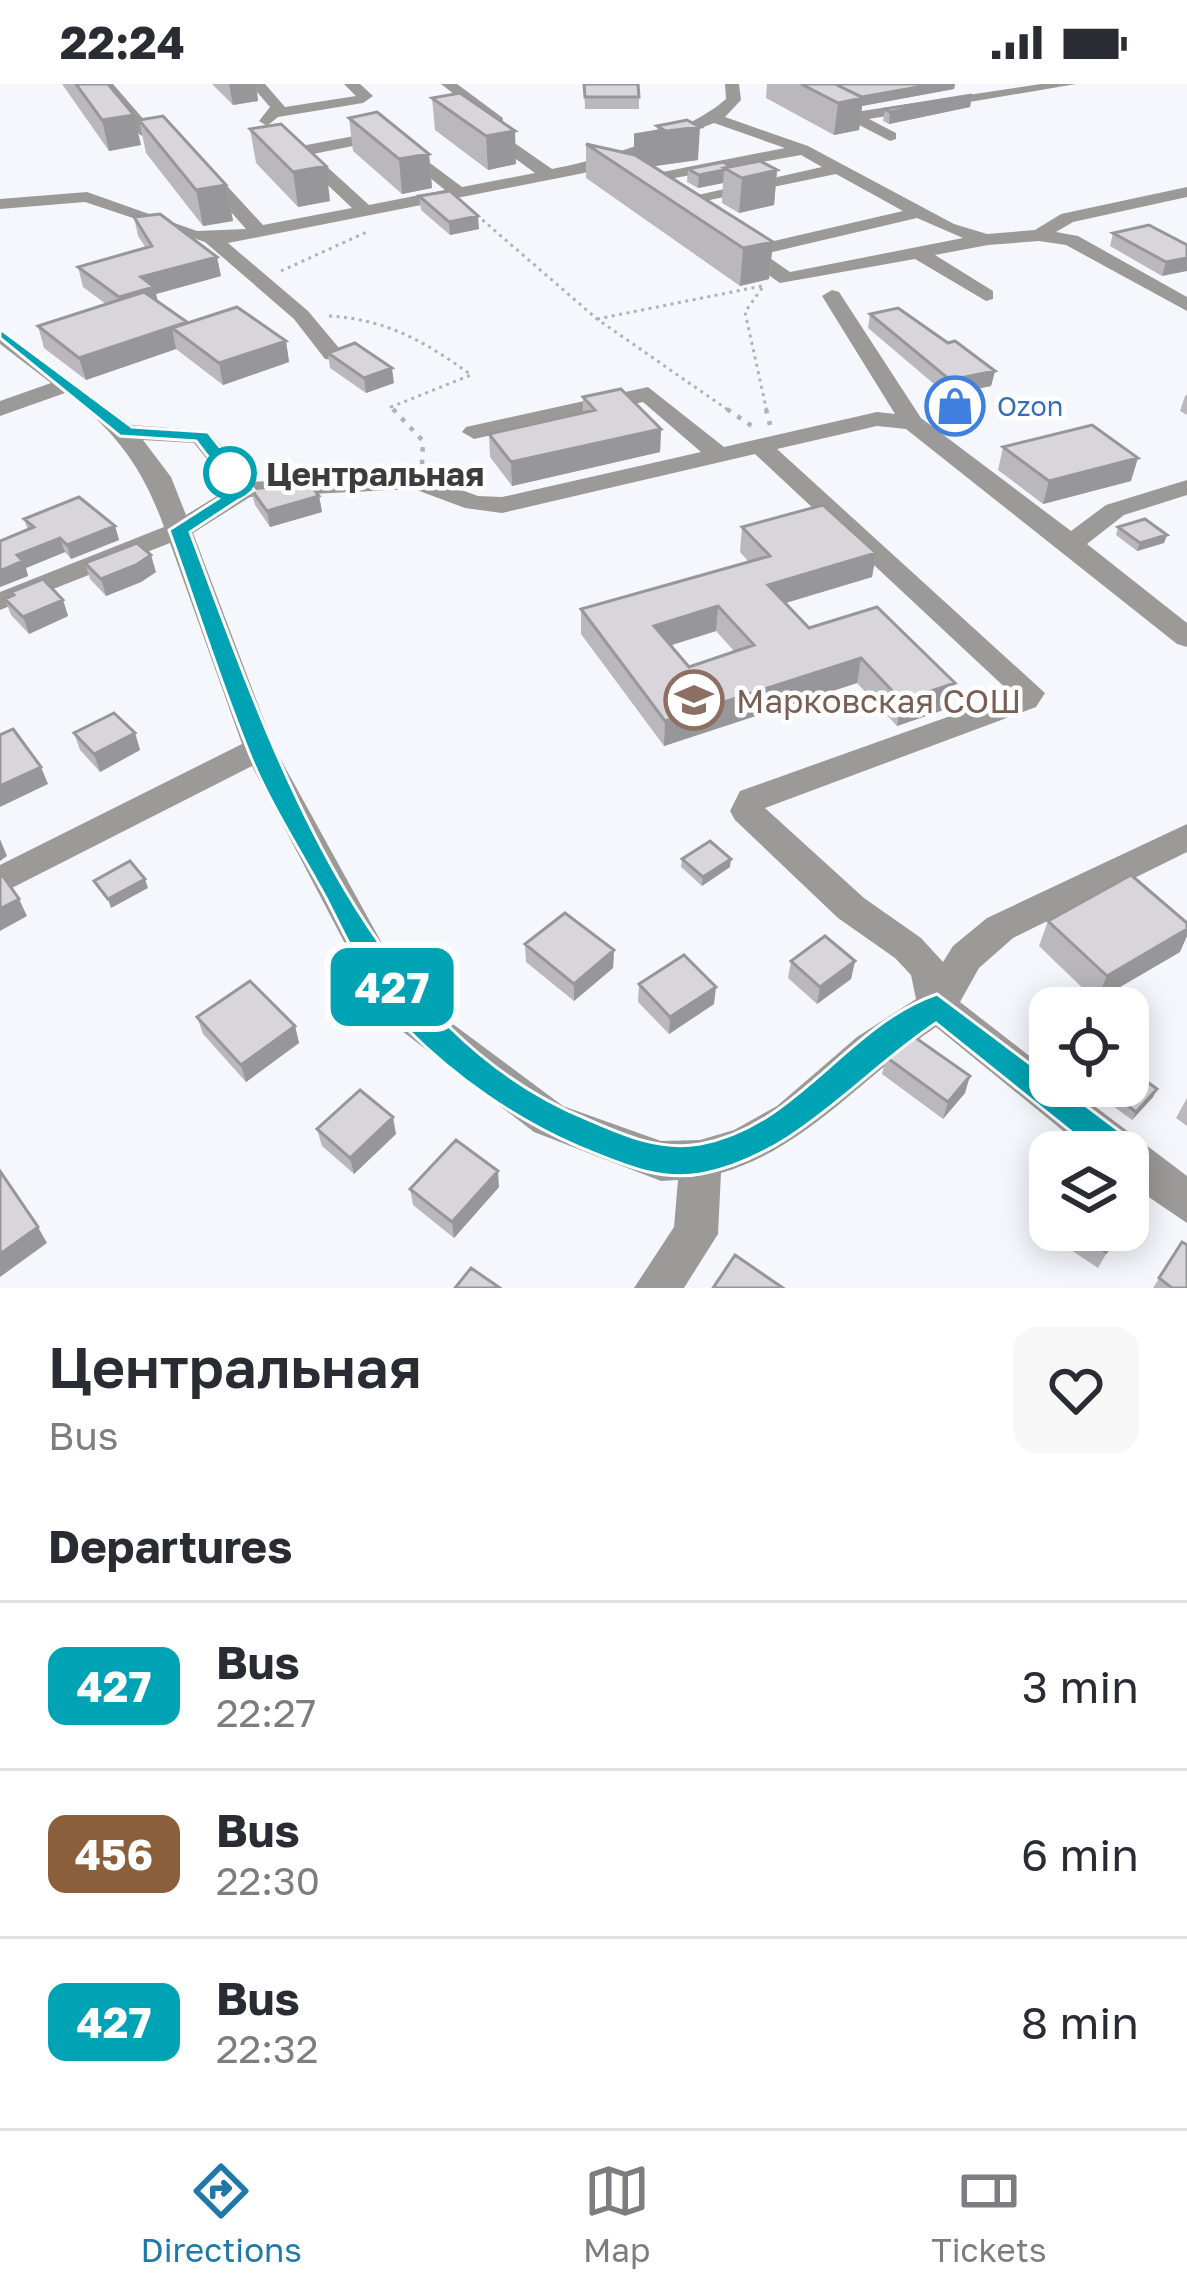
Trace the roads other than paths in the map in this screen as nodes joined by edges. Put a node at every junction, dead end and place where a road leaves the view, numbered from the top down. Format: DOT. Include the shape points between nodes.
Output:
graph roads {
  1 [pos="105,84"];
  2 [pos="257,84"];
  3 [pos="351,84"];
  4 [pos="448,84"];
  5 [pos="732,84"];
  6 [pos="787,84"];
  7 [pos="1069,84"];
  8 [pos="854,117"];
  9 [pos="715,118"];
  10 [pos="284,134"];
  11 [pos="890,136"];
  12 [pos="802,149"];
  13 [pos="584,168"];
  14 [pos="840,168"];
  15 [pos="550,176"];
  16 [pos="670,176"];
  17 [pos="642,181"];
  18 [pos="1187,192"];
  19 [pos="456,194"];
  20 [pos="0,204"];
  21 [pos="699,206"];
  22 [pos="365,212"];
  23 [pos="922,212"];
  24 [pos="712,227"];
  25 [pos="258,232"];
  26 [pos="1039,235"];
  27 [pos="212,238"];
  28 [pos="988,239"];
  29 [pos="749,252"];
  30 [pos="918,253"];
  31 [pos="986,295"];
  32 [pos="832,296"];
  33 [pos="1187,304"];
  34 [pos="0,334"];
  35 [pos="332,354"];
  36 [pos="68,383"];
  37 [pos="0,410"];
  38 [pos="912,423"];
  39 [pos="127,432"];
  40 [pos="474,432"];
  41 [pos="766,442"];
  42 [pos="718,454"];
  43 [pos="1187,488"];
  44 [pos="244,490"];
  45 [pos="179,530"];
  46 [pos="1071,544"];
  47 [pos="0,602"];
  48 [pos="1187,638"];
  49 [pos="260,749"];
  50 [pos="1187,837"];
  51 [pos="0,881"];
  52 [pos="937,1006"];
  53 [pos="1095,1131"];
  54 [pos="700,1159"];
  55 [pos="1149,1173"];
  56 [pos="1187,1202"];
  57 [pos="657,1288"];
  1 -- 25 [label="street" via="146,132 177,141"];
  2 -- 10 [label="street" via="278,107"];
  3 -- 10 [label="street" via="366,96"];
  4 -- 15 [label="street" via="498,121 492,134"];
  5 -- 9 [label="street" via="734,100"];
  6 -- 8 [label="street"];
  7 -- 8 [label="street"];
  8 -- 11 [label="street"];
  9 -- 12 [label="street"];
  9 -- 13 [label="street"];
  10 -- 19 [label="street" via="386,136"];
  10 -- 22 [label="street"];
  12 -- 14 [label="street"];
  12 -- 16 [label="street"];
  13 -- 15 [label="street"];
  13 -- 17 [label="street"];
  14 -- 21 [label="street"];
  14 -- 23 [label="street"];
  15 -- 19 [label="street"];
  16 -- 17 [label="street"];
  16 -- 21 [label="street"];
  17 -- 21 [label="street"];
  18 -- 26 [label="street" via="1066,218"];
  19 -- 22 [label="street"];
  20 -- 27 [label="street" via="87,197"];
  22 -- 25 [label="street"];
  23 -- 28 [label="street"];
  23 -- 29 [label="street"];
  24 -- 29 [label="street"];
  25 -- 27 [label="street"];
  26 -- 28 [label="street"];
  26 -- 33 [label="street" via="1071,240"];
  27 -- 35 [label="street" via="301,315"];
  28 -- 30 [label="street"];
  29 -- 30 [label="street" via="787,279"];
  30 -- 31 [label="street"];
  32 -- 38 [label="street"];
  34 -- 36 [label="street"];
  36 -- 37 [label="street"];
  36 -- 39 [label="street"];
  38 -- 41 [label="street" via="877,419"];
  38 -- 46 [label="street"];
  39 -- 44 [label="street" via="201,436"];
  39 -- 45 [label="street" via="159,477"];
  40 -- 42 [label="street" via="648,394"];
  41 -- 42 [label="street"];
  41 -- 52 [label="street" via="1030,693 752,800 747,811 851,908 908,947 928,969"];
  42 -- 44 [label="street" via="502,505 417,481"];
  43 -- 46 [label="street" via="1115,510"];
  44 -- 45 [label="street"];
  45 -- 47 [label="street"];
  45 -- 49 [label="street"];
  46 -- 48 [label="street"];
  49 -- 51 [label="street"];
  49 -- 54 [label="street" via="332,891 416,1019 549,1119 661,1162"];
  50 -- 52 [label="street" via="1000,928 966,956"];
  52 -- 53 [label="street"];
  52 -- 54 [label="street" via="871,1049 792,1119"];
  54 -- 57 [label="street" via="696,1234"];
  55 -- 56 [label="street"];
}
